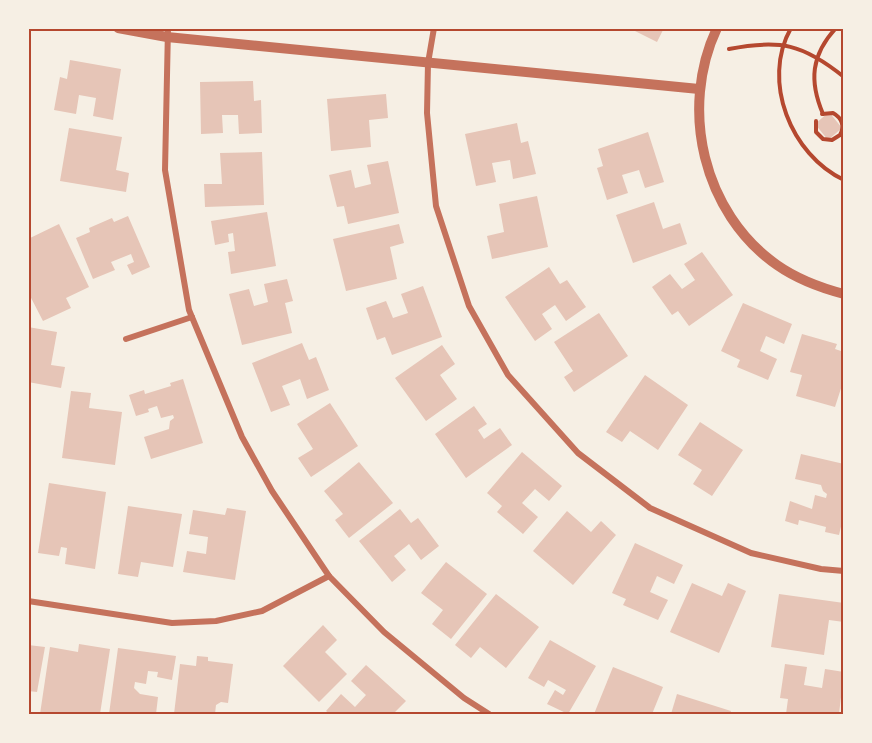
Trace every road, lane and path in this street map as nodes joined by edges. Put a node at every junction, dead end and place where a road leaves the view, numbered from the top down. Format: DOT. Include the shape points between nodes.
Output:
graph roads {
  1 [pos="117,28"];
  2 [pos="434,28"];
  3 [pos="717,28"];
  4 [pos="791,28"];
  5 [pos="836,28"];
  6 [pos="168,33"];
  7 [pos="783,45"];
  8 [pos="729,49"];
  9 [pos="817,58"];
  10 [pos="428,63"];
  11 [pos="843,77"];
  12 [pos="699,89"];
  13 [pos="843,113"];
  14 [pos="839,117"];
  15 [pos="816,122"];
  16 [pos="842,135"];
  17 [pos="843,180"];
  18 [pos="843,294"];
  19 [pos="192,317"];
  20 [pos="126,339"];
  21 [pos="843,571"];
  22 [pos="329,576"];
  23 [pos="28,601"];
  24 [pos="489,714"];
  1 -- 6 [label="street"];
  2 -- 10 [label="street"];
  3 -- 12 [label="street"];
  4 -- 7 [label="path"];
  5 -- 9 [label="path"];
  6 -- 10 [label="street"];
  6 -- 19 [label="street" via="165,170"];
  7 -- 8 [label="path" via="755,44"];
  7 -- 9 [label="path"];
  7 -- 17 [label="path" via="780,87 792,128 810,155"];
  9 -- 11 [label="path"];
  9 -- 14 [label="path" via="814,86 821,115 833,113"];
  10 -- 12 [label="street"];
  10 -- 21 [label="street" via="427,113 436,206 469,306 507,375 578,453 650,508 751,553"];
  12 -- 18 [label="street" via="704,158 722,205 745,236 777,265 817,287"];
  13 -- 14 [label="path"];
  14 -- 16 [label="path"];
  15 -- 16 [label="path" via="816,132 823,139"];
  19 -- 20 [label="street"];
  19 -- 22 [label="street" via="242,438"];
  22 -- 23 [label="street" via="262,611 216,621 172,623"];
  22 -- 24 [label="street" via="384,632 464,699"];
}
